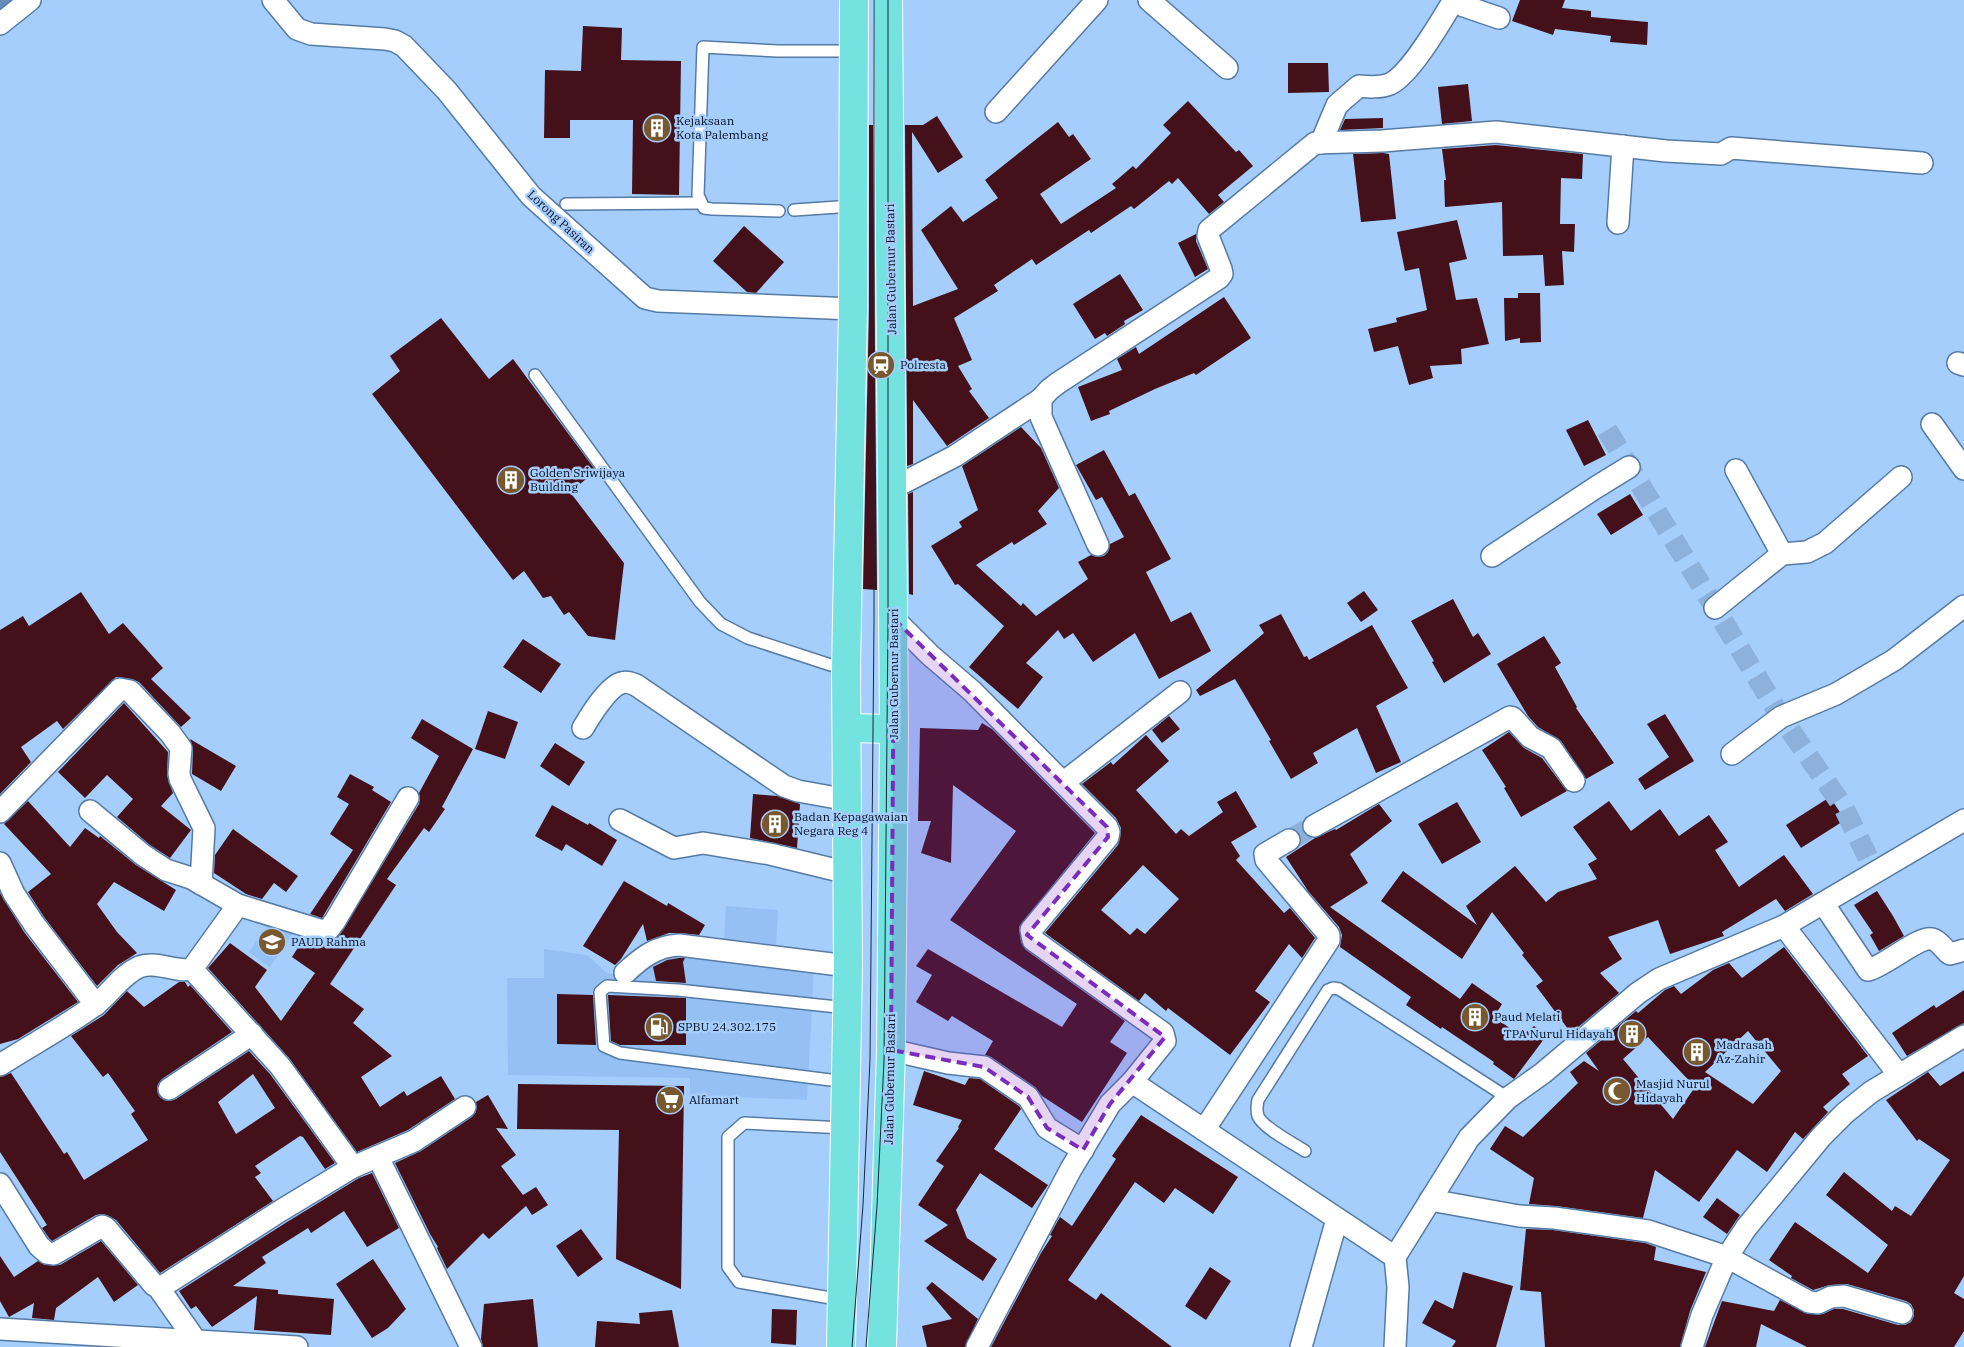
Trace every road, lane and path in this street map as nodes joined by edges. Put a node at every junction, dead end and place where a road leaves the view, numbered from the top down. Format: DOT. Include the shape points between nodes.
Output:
graph roads {
  1 [pos="30,0"];
  2 [pos="273,0"];
  3 [pos="854,0"];
  4 [pos="888,0"];
  5 [pos="1097,0"];
  6 [pos="1149,0"];
  7 [pos="1453,0"];
  8 [pos="1499,18"];
  9 [pos="0,24"];
  10 [pos="854,51"];
  11 [pos="1227,68"];
  12 [pos="996,112"];
  13 [pos="1321,143"];
  14 [pos="1623,146"];
  15 [pos="1922,163"];
  16 [pos="701,203"];
  17 [pos="566,204"];
  18 [pos="855,206"];
  19 [pos="794,210"];
  20 [pos="779,211"];
  21 [pos="1618,223"];
  22 [pos="853,309"];
  23 [pos="535,375"];
  24 [pos="1041,399"];
  25 [pos="1932,424"];
  26 [pos="1630,468"];
  27 [pos="1736,470"];
  28 [pos="1964,470"];
  29 [pos="1901,477"];
  30 [pos="893,488"];
  31 [pos="1098,545"];
  32 [pos="1782,554"];
  33 [pos="1492,556"];
  34 [pos="1964,606"];
  35 [pos="1715,608"];
  36 [pos="894,618"];
  37 [pos="846,670"];
  38 [pos="1180,692"];
  39 [pos="583,728"];
  40 [pos="847,728"];
  41 [pos="894,729"];
  42 [pos="1732,754"];
  43 [pos="1574,781"];
  44 [pos="1064,782"];
  45 [pos="408,798"];
  46 [pos="848,800"];
  47 [pos="90,811"];
  48 [pos="0,812"];
  49 [pos="620,820"];
  50 [pos="1964,820"];
  51 [pos="1314,826"];
  52 [pos="1289,840"];
  53 [pos="0,863"];
  54 [pos="848,873"];
  55 [pos="201,884"];
  56 [pos="1823,903"];
  57 [pos="238,905"];
  58 [pos="1784,926"];
  59 [pos="1964,950"];
  60 [pos="848,966"];
  61 [pos="192,969"];
  62 [pos="625,973"];
  63 [pos="96,1004"];
  64 [pos="847,1008"];
  65 [pos="252,1034"];
  66 [pos="1964,1036"];
  67 [pos="891,1050"];
  68 [pos="0,1065"];
  69 [pos="1899,1075"];
  70 [pos="846,1082"];
  71 [pos="1132,1082"];
  72 [pos="169,1089"];
  73 [pos="1508,1098"];
  74 [pos="465,1107"];
  75 [pos="845,1128"];
  76 [pos="1204,1130"];
  77 [pos="1083,1150"];
  78 [pos="1305,1151"];
  79 [pos="378,1157"];
  80 [pos="353,1167"];
  81 [pos="0,1184"];
  82 [pos="1430,1200"];
  83 [pos="1337,1219"];
  84 [pos="1394,1257"];
  85 [pos="1727,1257"];
  86 [pos="158,1287"];
  87 [pos="842,1300"];
  88 [pos="1902,1313"];
  89 [pos="0,1329"];
  90 [pos="196,1341"];
  91 [pos="297,1347"];
  92 [pos="472,1347"];
  93 [pos="842,1347"];
  94 [pos="882,1347"];
  95 [pos="977,1347"];
  96 [pos="1301,1347"];
  97 [pos="1395,1347"];
  98 [pos="1692,1347"];
  1 -- 9 [label="street"];
  2 -- 22 [label="street, Lorong Pasiran" via="297,29 311,34 385,39 404,46 447,91 531,196 646,298"];
  3 -- 10 [label="highway"];
  4 -- 30 [label="highway, Jalan Gubernur Bastari"];
  5 -- 12 [label="street"];
  6 -- 11 [label="street"];
  7 -- 8 [label="street"];
  7 -- 13 [label="street" via="1425,46 1396,79 1388,85 1359,86 1337,105"];
  10 -- 16 [label="lane" via="703,47 698,195"];
  10 -- 18 [label="highway"];
  13 -- 14 [label="street" via="1496,132"];
  13 -- 24 [label="street" via="1315,144 1209,230 1208,236 1221,269 1219,278 1058,383"];
  14 -- 15 [label="street" via="1721,154 1731,148"];
  14 -- 21 [label="street"];
  16 -- 17 [label="lane"];
  16 -- 20 [label="lane" via="704,208 712,209"];
  18 -- 19 [label="lane"];
  18 -- 22 [label="highway"];
  22 -- 37 [label="highway"];
  23 -- 37 [label="lane" via="700,602 721,624 748,638"];
  24 -- 30 [label="street" via="955,456"];
  24 -- 31 [label="street" via="1041,417"];
  25 -- 28 [label="street"];
  26 -- 33 [label="street"];
  27 -- 32 [label="street"];
  29 -- 32 [label="street" via="1826,543 1807,552"];
  30 -- 36 [label="highway, Jalan Gubernur Bastari"];
  32 -- 35 [label="street"];
  34 -- 42 [label="street" via="1894,660 1836,694 1781,717"];
  36 -- 41 [label="highway, Jalan Gubernur Bastari"];
  36 -- 44 [label="street"];
  37 -- 40 [label="highway"];
  38 -- 44 [label="street"];
  39 -- 46 [label="street" via="613,687 629,683 693,722 784,786"];
  40 -- 41 [label="highway"];
  40 -- 46 [label="highway"];
  41 -- 67 [label="highway, Jalan Gubernur Bastari"];
  43 -- 51 [label="street" via="1552,748 1530,737 1510,717"];
  44 -- 71 [label="street" via="1107,827 1108,837 1031,930 1031,935 1163,1033 1164,1041"];
  45 -- 57 [label="street" via="329,929 324,931"];
  46 -- 54 [label="highway"];
  47 -- 55 [label="street" via="143,855 166,870"];
  48 -- 55 [label="street" via="124,688 181,748 180,779 204,828"];
  49 -- 54 [label="street" via="674,848 703,843 770,854"];
  50 -- 56 [label="street"];
  52 -- 76 [label="street" via="1268,851 1266,860 1329,935 1329,940"];
  53 -- 63 [label="street" via="24,909"];
  54 -- 60 [label="highway"];
  55 -- 57 [label="street"];
  56 -- 58 [label="street"];
  56 -- 59 [label="street" via="1868,970 1928,939 1936,940 1950,954"];
  57 -- 61 [label="street"];
  58 -- 69 [label="street"];
  58 -- 73 [label="street" via="1658,979"];
  60 -- 62 [label="street" via="667,945 644,956"];
  60 -- 64 [label="highway"];
  61 -- 63 [label="street" via="140,966"];
  61 -- 65 [label="street"];
  63 -- 68 [label="street"];
  64 -- 70 [label="highway"];
  64 -- 70 [label="lane" via="678,990 607,986 600,992 604,1046 620,1053"];
  65 -- 72 [label="street"];
  65 -- 80 [label="street" via="280,1066"];
  66 -- 69 [label="street"];
  67 -- 77 [label="street" via="948,1063 984,1067 1028,1097 1047,1128"];
  67 -- 94 [label="highway, Jalan Gubernur Bastari"];
  69 -- 85 [label="street" via="1871,1092 1821,1137 1746,1228"];
  70 -- 75 [label="highway"];
  71 -- 76 [label="street"];
  71 -- 77 [label="street" via="1110,1104"];
  73 -- 78 [label="lane" via="1339,989 1332,988 1258,1100 1256,1108 1263,1123"];
  73 -- 82 [label="street" via="1469,1138"];
  74 -- 79 [label="street" via="414,1141"];
  75 -- 87 [label="highway"];
  75 -- 87 [label="lane" via="744,1123 728,1137 728,1267 739,1282"];
  76 -- 83 [label="street"];
  77 -- 95 [label="street"];
  79 -- 80 [label="street"];
  79 -- 92 [label="street"];
  80 -- 86 [label="street"];
  81 -- 86 [label="street" via="39,1246 47,1253 54,1254 102,1226"];
  82 -- 84 [label="street"];
  82 -- 85 [label="street" via="1519,1216 1648,1231"];
  83 -- 84 [label="street"];
  83 -- 96 [label="street"];
  84 -- 97 [label="street" via="1398,1287"];
  85 -- 88 [label="street" via="1810,1302 1844,1296"];
  85 -- 98 [label="street"];
  86 -- 90 [label="street"];
  87 -- 93 [label="highway"];
  89 -- 90 [label="street"];
  90 -- 91 [label="street"];
}
